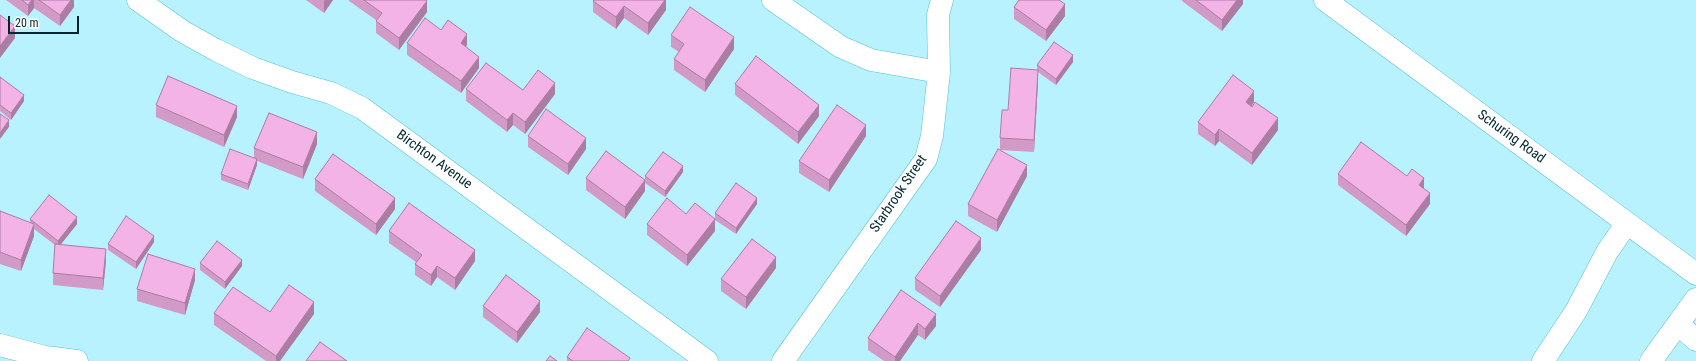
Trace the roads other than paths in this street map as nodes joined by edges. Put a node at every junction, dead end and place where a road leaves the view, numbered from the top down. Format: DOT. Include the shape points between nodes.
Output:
graph roads {
  1 [pos="138,0"];
  2 [pos="773,0"];
  3 [pos="942,0"];
  4 [pos="1325,0"];
  5 [pos="939,72"];
  6 [pos="1627,223"];
  7 [pos="1696,274"];
  8 [pos="1696,299"];
  9 [pos="1678,324"];
  10 [pos="1696,340"];
  11 [pos="0,345"];
  12 [pos="76,361"];
  13 [pos="707,361"];
  14 [pos="783,361"];
  15 [pos="1543,361"];
  16 [pos="1651,361"];
  1 -- 13 [label="street, Birchton Avenue" via="182,31 253,68 331,93 362,108"];
  2 -- 5 [label="street" via="842,47 871,60"];
  3 -- 5 [label="street, Starbrook Street" via="938,15"];
  4 -- 6 [label="street, Schuring Road"];
  5 -- 14 [label="street, Starbrook Street" via="932,136 926,159"];
  6 -- 7 [label="street, Schuring Road"];
  6 -- 15 [label="street" via="1607,252 1576,311"];
  8 -- 9 [label="street"];
  9 -- 10 [label="street"];
  9 -- 16 [label="street"];
  11 -- 12 [label="street" via="45,357"];
}
